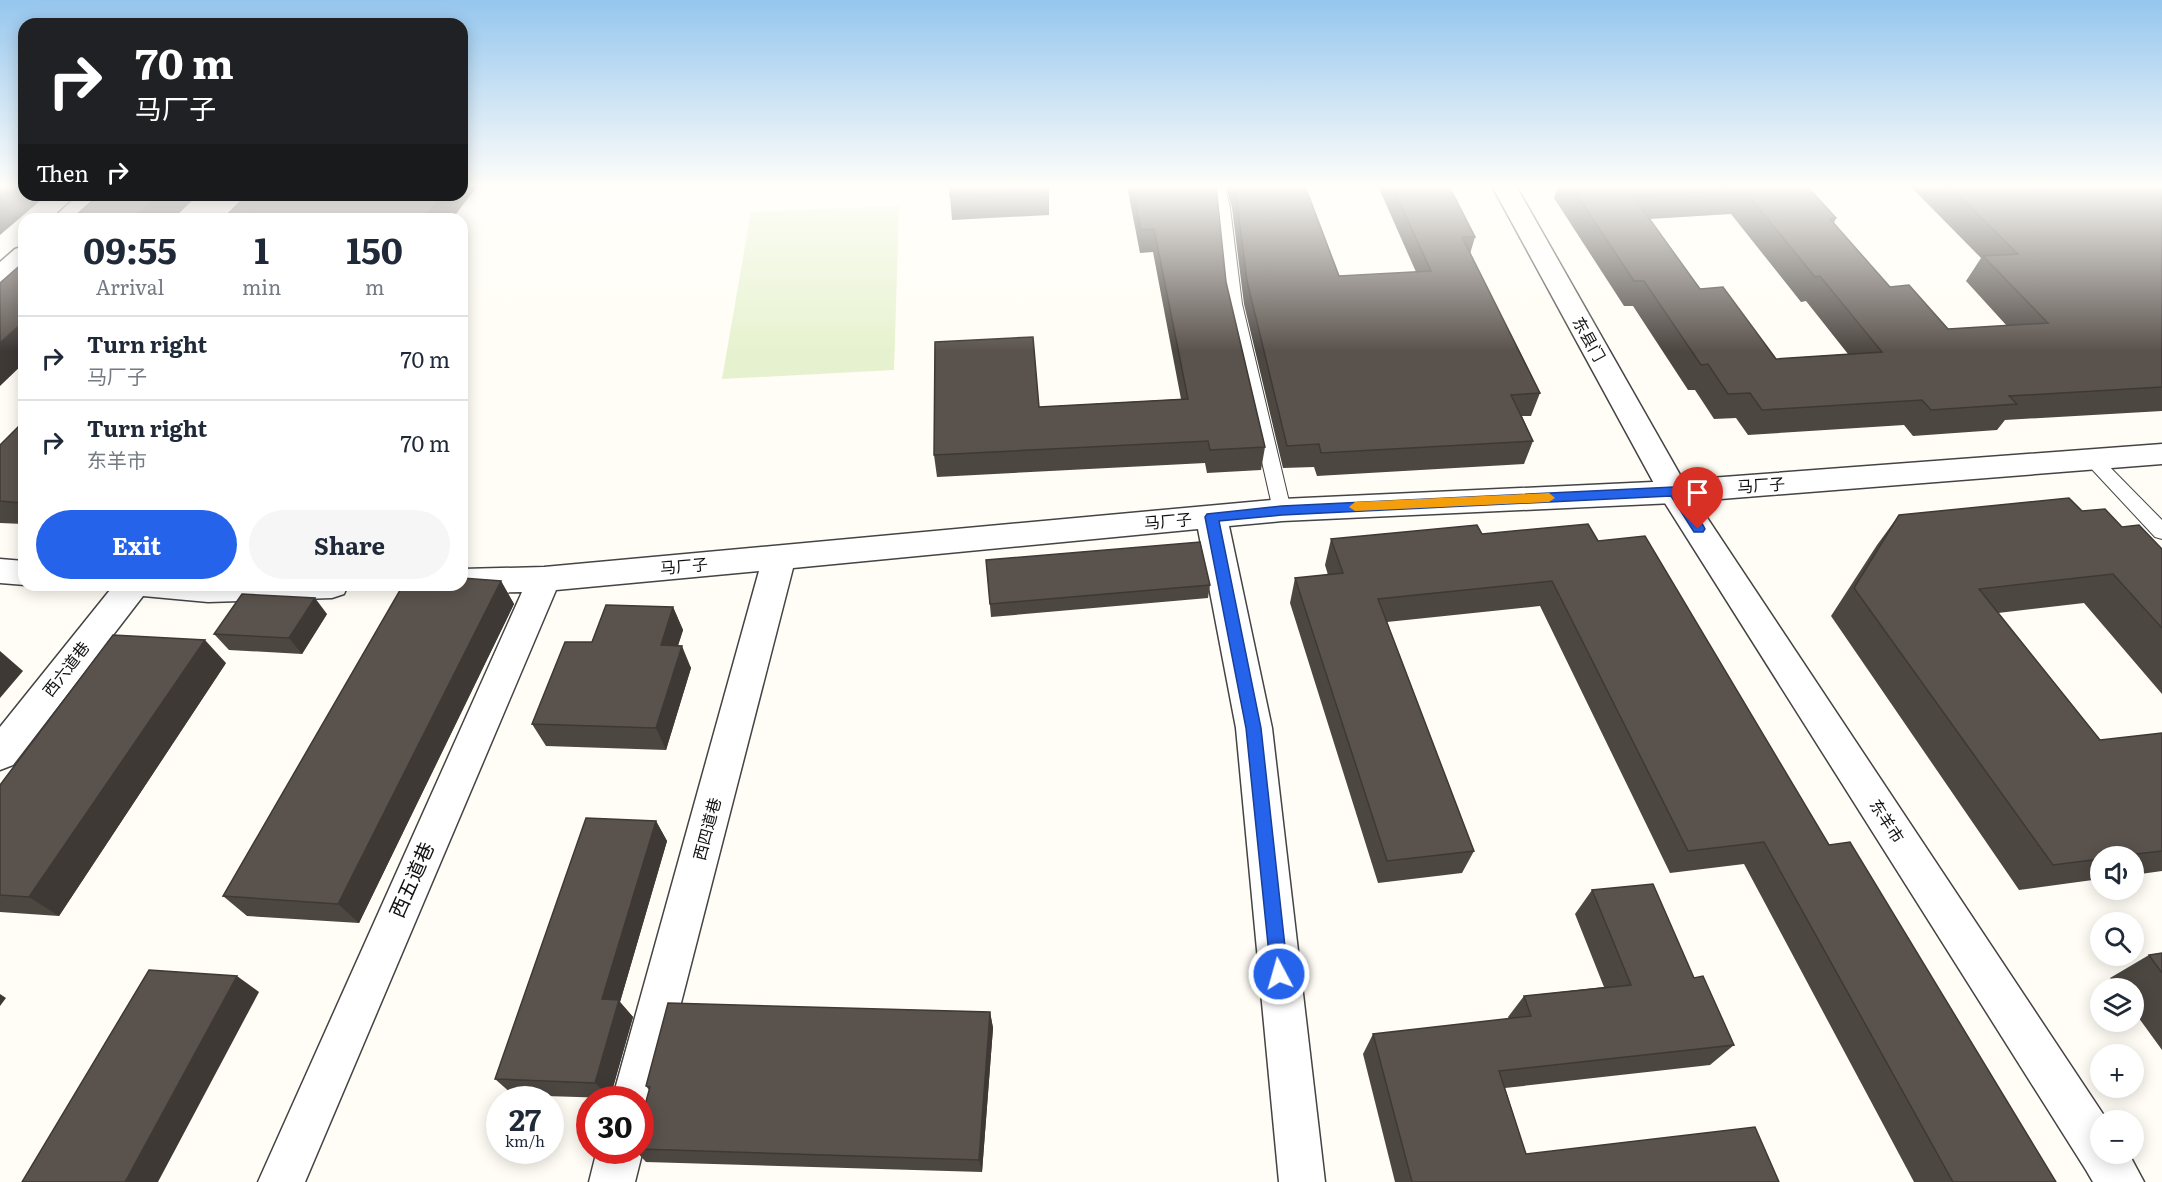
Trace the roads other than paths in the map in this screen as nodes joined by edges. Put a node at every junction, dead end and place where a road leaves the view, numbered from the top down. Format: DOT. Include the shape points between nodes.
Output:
graph roads {
  1 [pos="1227,241"];
  2 [pos="1535,241"];
  3 [pos="18,260"];
  4 [pos="0,276"];
  5 [pos="2162,454"];
  6 [pos="2093,460"];
  7 [pos="1674,492"];
  8 [pos="1282,510"];
  9 [pos="1211,517"];
  10 [pos="2162,532"];
  11 [pos="779,558"];
  12 [pos="0,571"];
  13 [pos="18,572"];
  14 [pos="544,579"];
  15 [pos="468,581"];
  16 [pos="128,591"];
  17 [pos="0,754"];
  18 [pos="638,1086"];
  19 [pos="2090,1135"];
  20 [pos="616,1164"];
  21 [pos="2109,1164"];
  22 [pos="281,1182"];
  23 [pos="612,1182"];
  24 [pos="1302,1182"];
  25 [pos="2121,1182"];
  1 -- 8 [label="lane" via="1234,304"];
  2 -- 7 [label="street, 东县门"];
  3 -- 4 [label="street"];
  5 -- 6 [label="street, 马厂子"];
  6 -- 7 [label="street, 马厂子"];
  6 -- 10 [label="lane"];
  7 -- 8 [label="street, 马厂子"];
  7 -- 19 [label="street, 东羊市"];
  8 -- 9 [label="street, 马厂子"];
  9 -- 11 [label="street, 马厂子"];
  9 -- 24 [label="street" via="1254,728"];
  11 -- 14 [label="street, 马厂子"];
  11 -- 18 [label="street, 西四道巷"];
  12 -- 13 [label="street"];
  14 -- 15 [label="street, 马厂子"];
  14 -- 22 [label="street, 西五道巷"];
  16 -- 17 [label="street, 西六道巷"];
  20 -- 23 [label="street"];
  21 -- 25 [label="street, 东羊市"];
}
